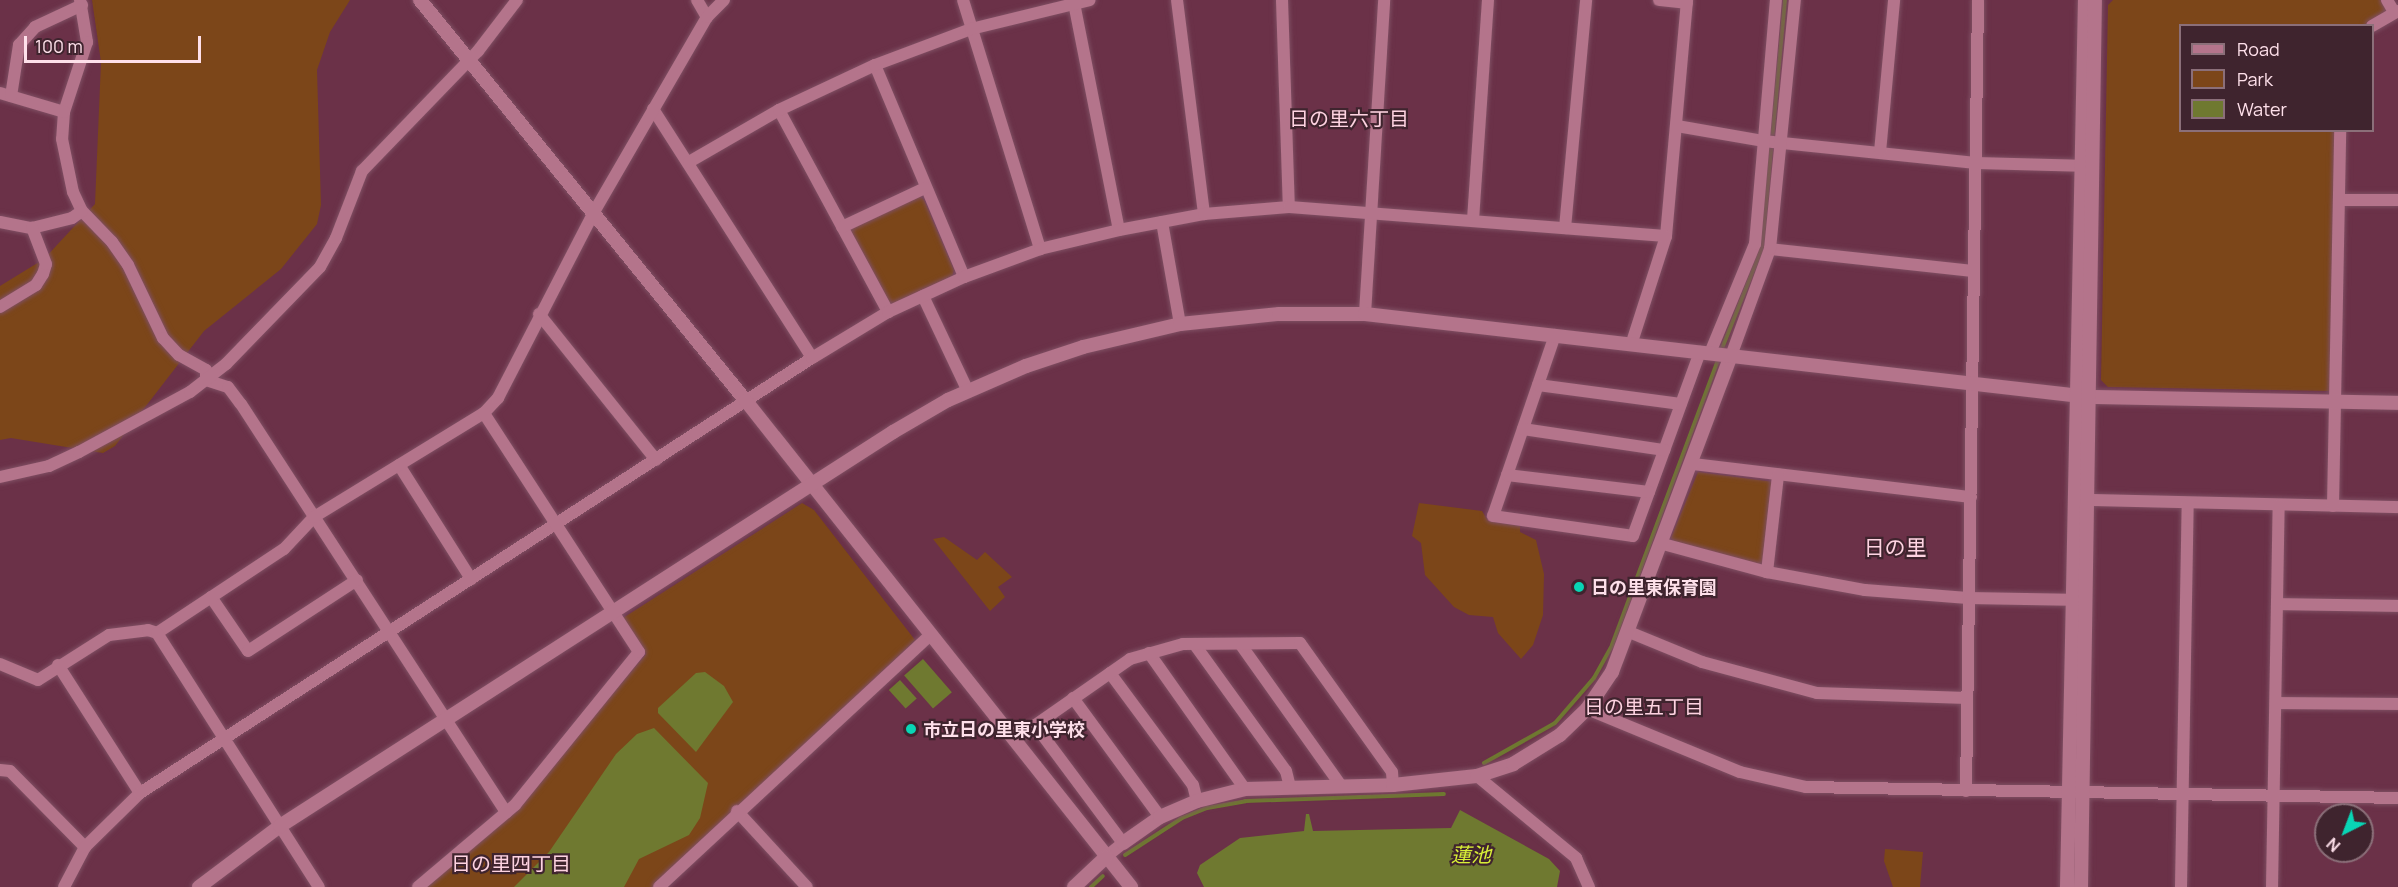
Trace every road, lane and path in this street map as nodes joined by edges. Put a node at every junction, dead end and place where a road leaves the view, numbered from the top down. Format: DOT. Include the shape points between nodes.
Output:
graph roads {
  1 [pos="420,0"];
  2 [pos="517,0"];
  3 [pos="697,0"];
  4 [pos="724,0"];
  5 [pos="963,0"];
  6 [pos="1090,0"];
  7 [pos="1177,0"];
  8 [pos="1282,0"];
  9 [pos="1384,0"];
  10 [pos="1488,0"];
  11 [pos="1586,0"];
  12 [pos="1659,0"];
  13 [pos="1776,0"];
  14 [pos="1795,0"];
  15 [pos="1894,0"];
  16 [pos="1978,0"];
  17 [pos="2387,0"];
  18 [pos="2095,1"];
  19 [pos="1687,2"];
  20 [pos="81,3"];
  21 [pos="1074,3"];
  22 [pos="2396,12"];
  23 [pos="707,16"];
  24 [pos="2374,25"];
  25 [pos="971,29"];
  26 [pos="467,61"];
  27 [pos="875,65"];
  28 [pos="5,94"];
  29 [pos="653,109"];
  30 [pos="779,110"];
  31 [pos="64,112"];
  32 [pos="1677,126"];
  33 [pos="2340,132"];
  34 [pos="1763,141"];
  35 [pos="1781,142"];
  36 [pos="1880,152"];
  37 [pos="689,162"];
  38 [pos="1976,164"];
  39 [pos="2088,166"];
  40 [pos="925,188"];
  41 [pos="2340,200"];
  42 [pos="2398,200"];
  43 [pos="1289,207"];
  44 [pos="82,211"];
  45 [pos="1371,211"];
  46 [pos="594,212"];
  47 [pos="1204,214"];
  48 [pos="1473,220"];
  49 [pos="0,222"];
  50 [pos="1162,222"];
  51 [pos="842,227"];
  52 [pos="32,228"];
  53 [pos="1565,228"];
  54 [pos="1119,230"];
  55 [pos="1666,236"];
  56 [pos="1040,249"];
  57 [pos="1770,249"];
  58 [pos="1974,271"];
  59 [pos="964,277"];
  60 [pos="923,296"];
  61 [pos="0,308"];
  62 [pos="888,312"];
  63 [pos="539,314"];
  64 [pos="1365,314"];
  65 [pos="1180,324"];
  66 [pos="1555,335"];
  67 [pos="1632,342"];
  68 [pos="1705,353"];
  69 [pos="1731,356"];
  70 [pos="812,358"];
  71 [pos="206,380"];
  72 [pos="1972,384"];
  73 [pos="1538,385"];
  74 [pos="968,391"];
  75 [pos="2083,396"];
  76 [pos="746,401"];
  77 [pos="2336,401"];
  78 [pos="2398,403"];
  79 [pos="1681,404"];
  80 [pos="484,413"];
  81 [pos="1523,429"];
  82 [pos="1664,450"];
  83 [pos="656,460"];
  84 [pos="1693,464"];
  85 [pos="399,465"];
  86 [pos="1507,475"];
  87 [pos="1778,475"];
  88 [pos="0,477"];
  89 [pos="811,484"];
  90 [pos="1649,492"];
  91 [pos="1971,497"];
  92 [pos="2088,500"];
  93 [pos="2188,503"];
  94 [pos="2279,505"];
  95 [pos="2334,506"];
  96 [pos="2398,507"];
  97 [pos="314,517"];
  98 [pos="555,525"];
  99 [pos="1663,544"];
  100 [pos="1767,572"];
  101 [pos="471,579"];
  102 [pos="357,580"];
  103 [pos="211,597"];
  104 [pos="1968,598"];
  105 [pos="2073,600"];
  106 [pos="2087,600"];
  107 [pos="2277,604"];
  108 [pos="2398,606"];
  109 [pos="612,613"];
  110 [pos="389,630"];
  111 [pos="1629,632"];
  112 [pos="157,633"];
  113 [pos="930,635"];
  114 [pos="1195,645"];
  115 [pos="1241,645"];
  116 [pos="1149,653"];
  117 [pos="0,664"];
  118 [pos="58,665"];
  119 [pos="1110,673"];
  120 [pos="1073,698"];
  121 [pos="1967,698"];
  122 [pos="2276,703"];
  123 [pos="2398,704"];
  124 [pos="1587,709"];
  125 [pos="447,720"];
  126 [pos="1035,725"];
  127 [pos="223,738"];
  128 [pos="1014,740"];
  129 [pos="0,770"];
  130 [pos="1478,776"];
  131 [pos="1393,785"];
  132 [pos="1290,787"];
  133 [pos="1342,787"];
  134 [pos="1245,789"];
  135 [pos="1966,791"];
  136 [pos="140,793"];
  137 [pos="2068,794"];
  138 [pos="2083,795"];
  139 [pos="2182,795"];
  140 [pos="2273,796"];
  141 [pos="2398,798"];
  142 [pos="1197,801"];
  143 [pos="737,811"];
  144 [pos="506,812"];
  145 [pos="1160,817"];
  146 [pos="280,826"];
  147 [pos="1123,843"];
  148 [pos="85,847"];
  149 [pos="1106,857"];
  150 [pos="664,885"];
  151 [pos="64,887"];
  152 [pos="199,887"];
  153 [pos="320,887"];
  154 [pos="418,887"];
  155 [pos="807,887"];
  156 [pos="1074,887"];
  157 [pos="1131,887"];
  158 [pos="1589,887"];
  159 [pos="2067,887"];
  160 [pos="2081,887"];
  161 [pos="2181,887"];
  162 [pos="2272,887"];
  1 -- 26 [label="street"];
  2 -- 26 [label="street"];
  3 -- 23 [label="street"];
  4 -- 23 [label="street"];
  5 -- 25 [label="street"];
  6 -- 21 [label="street"];
  7 -- 47 [label="street"];
  8 -- 43 [label="street"];
  9 -- 45 [label="street"];
  10 -- 48 [label="street"];
  11 -- 53 [label="street"];
  12 -- 19 [label="street"];
  13 -- 34 [label="street"];
  14 -- 35 [label="street"];
  15 -- 36 [label="street"];
  16 -- 38 [label="street"];
  17 -- 22 [label="street"];
  18 -- 39 [label="street"];
  19 -- 32 [label="street"];
  20 -- 28 [label="street" via="35,27 19,45"];
  20 -- 31 [label="street" via="87,42"];
  21 -- 25 [label="street"];
  21 -- 54 [label="street"];
  22 -- 24 [label="street"];
  23 -- 29 [label="street"];
  25 -- 27 [label="street"];
  25 -- 56 [label="street"];
  26 -- 46 [label="street"];
  26 -- 71 [label="street" via="362,171 336,238 320,267"];
  27 -- 30 [label="street"];
  27 -- 40 [label="street"];
  28 -- 31 [label="street"];
  29 -- 37 [label="street"];
  29 -- 46 [label="street"];
  30 -- 37 [label="street"];
  30 -- 51 [label="street"];
  31 -- 44 [label="street" via="62,139 73,192"];
  32 -- 34 [label="street"];
  32 -- 55 [label="street"];
  33 -- 41 [label="street"];
  34 -- 35 [label="street"];
  34 -- 68 [label="street" via="1755,244"];
  35 -- 36 [label="street"];
  35 -- 57 [label="street"];
  36 -- 38 [label="street"];
  37 -- 70 [label="street"];
  38 -- 39 [label="street"];
  38 -- 58 [label="street"];
  39 -- 75 [label="street"];
  40 -- 51 [label="street"];
  40 -- 59 [label="street"];
  41 -- 42 [label="street"];
  41 -- 77 [label="street"];
  43 -- 45 [label="street"];
  43 -- 47 [label="street"];
  44 -- 52 [label="street" via="72,219"];
  44 -- 71 [label="street" via="112,242 128,266 163,338 179,355 206,370"];
  45 -- 48 [label="street"];
  45 -- 64 [label="street"];
  46 -- 63 [label="street"];
  46 -- 76 [label="street"];
  47 -- 50 [label="street"];
  48 -- 53 [label="street"];
  49 -- 52 [label="street"];
  50 -- 54 [label="street"];
  50 -- 65 [label="street"];
  51 -- 62 [label="street"];
  52 -- 61 [label="street" via="46,264 43,274 36,285"];
  53 -- 55 [label="street"];
  54 -- 56 [label="street"];
  55 -- 67 [label="street"];
  56 -- 59 [label="street"];
  57 -- 58 [label="street"];
  57 -- 69 [label="street"];
  58 -- 72 [label="street"];
  59 -- 60 [label="street"];
  60 -- 62 [label="street"];
  60 -- 74 [label="street"];
  62 -- 70 [label="street"];
  63 -- 80 [label="street" via="498,398"];
  63 -- 83 [label="street"];
  64 -- 65 [label="street" via="1279,314"];
  64 -- 66 [label="street"];
  65 -- 74 [label="street" via="1083,347"];
  66 -- 67 [label="street"];
  66 -- 73 [label="street"];
  67 -- 68 [label="street"];
  68 -- 69 [label="street"];
  68 -- 79 [label="street"];
  69 -- 72 [label="street"];
  69 -- 84 [label="street"];
  70 -- 76 [label="street"];
  71 -- 88 [label="street" via="79,452 49,466"];
  71 -- 97 [label="street" via="228,387"];
  72 -- 75 [label="street"];
  72 -- 91 [label="street"];
  73 -- 79 [label="street"];
  73 -- 81 [label="street"];
  74 -- 89 [label="street"];
  75 -- 77 [label="street"];
  75 -- 92 [label="street"];
  75 -- 105 [label="street"];
  76 -- 83 [label="street"];
  76 -- 89 [label="street"];
  77 -- 78 [label="street"];
  77 -- 95 [label="street"];
  79 -- 82 [label="street"];
  80 -- 85 [label="street"];
  80 -- 98 [label="street"];
  81 -- 82 [label="street"];
  81 -- 86 [label="street"];
  82 -- 90 [label="street"];
  83 -- 98 [label="street"];
  84 -- 87 [label="street"];
  84 -- 99 [label="street"];
  85 -- 97 [label="street"];
  85 -- 101 [label="street"];
  86 -- 90 [label="street"];
  86 -- 90 [label="street" via="1493,516 1633,536"];
  87 -- 91 [label="street"];
  87 -- 100 [label="street"];
  89 -- 109 [label="street"];
  89 -- 113 [label="street"];
  91 -- 104 [label="street"];
  92 -- 93 [label="street"];
  92 -- 106 [label="street"];
  93 -- 94 [label="street"];
  93 -- 139 [label="street"];
  94 -- 95 [label="street"];
  94 -- 107 [label="street"];
  95 -- 96 [label="street"];
  97 -- 102 [label="street"];
  97 -- 103 [label="street" via="285,549"];
  98 -- 101 [label="street"];
  98 -- 109 [label="street"];
  99 -- 100 [label="street"];
  99 -- 111 [label="street"];
  100 -- 104 [label="street" via="1865,590"];
  101 -- 110 [label="street"];
  102 -- 103 [label="street" via="248,651"];
  102 -- 110 [label="street"];
  103 -- 112 [label="street"];
  104 -- 105 [label="street"];
  104 -- 121 [label="street"];
  105 -- 106 [label="street"];
  105 -- 137 [label="street"];
  106 -- 138 [label="street"];
  107 -- 108 [label="street"];
  107 -- 122 [label="street"];
  109 -- 125 [label="street"];
  109 -- 144 [label="street" via="639,652"];
  110 -- 125 [label="street"];
  110 -- 127 [label="street"];
  111 -- 121 [label="street" via="1702,662 1817,693"];
  111 -- 124 [label="street" via="1612,672"];
  112 -- 118 [label="street" via="148,630 110,635"];
  112 -- 127 [label="street"];
  113 -- 128 [label="street"];
  113 -- 143 [label="street"];
  114 -- 115 [label="street"];
  114 -- 116 [label="street"];
  114 -- 132 [label="street" via="1286,771"];
  115 -- 131 [label="street" via="1300,642 1392,772"];
  115 -- 133 [label="street"];
  116 -- 119 [label="street" via="1130,659"];
  116 -- 134 [label="street"];
  117 -- 118 [label="street" via="38,680"];
  118 -- 136 [label="street"];
  119 -- 120 [label="street"];
  119 -- 142 [label="street" via="1193,785"];
  120 -- 126 [label="street"];
  120 -- 145 [label="street"];
  121 -- 135 [label="street"];
  122 -- 123 [label="street"];
  122 -- 140 [label="street"];
  124 -- 130 [label="street" via="1560,735 1522,758"];
  124 -- 135 [label="street" via="1740,772 1806,787"];
  125 -- 144 [label="street"];
  125 -- 146 [label="street"];
  126 -- 128 [label="street"];
  126 -- 147 [label="street"];
  127 -- 136 [label="street"];
  127 -- 146 [label="street"];
  128 -- 149 [label="street"];
  129 -- 148 [label="street" via="10,771"];
  130 -- 131 [label="street"];
  130 -- 158 [label="street" via="1576,858"];
  131 -- 133 [label="street"];
  132 -- 133 [label="street"];
  132 -- 134 [label="street"];
  134 -- 142 [label="street"];
  135 -- 137 [label="street"];
  136 -- 148 [label="street"];
  137 -- 138 [label="street"];
  137 -- 159 [label="street"];
  138 -- 139 [label="street"];
  138 -- 160 [label="street"];
  139 -- 140 [label="street"];
  139 -- 161 [label="street"];
  140 -- 141 [label="street"];
  140 -- 162 [label="street"];
  142 -- 145 [label="street"];
  143 -- 150 [label="street"];
  143 -- 155 [label="street"];
  144 -- 154 [label="street"];
  145 -- 147 [label="street"];
  146 -- 152 [label="street"];
  146 -- 153 [label="street"];
  147 -- 149 [label="street"];
  148 -- 151 [label="street"];
  149 -- 156 [label="street"];
  149 -- 157 [label="street"];
}
